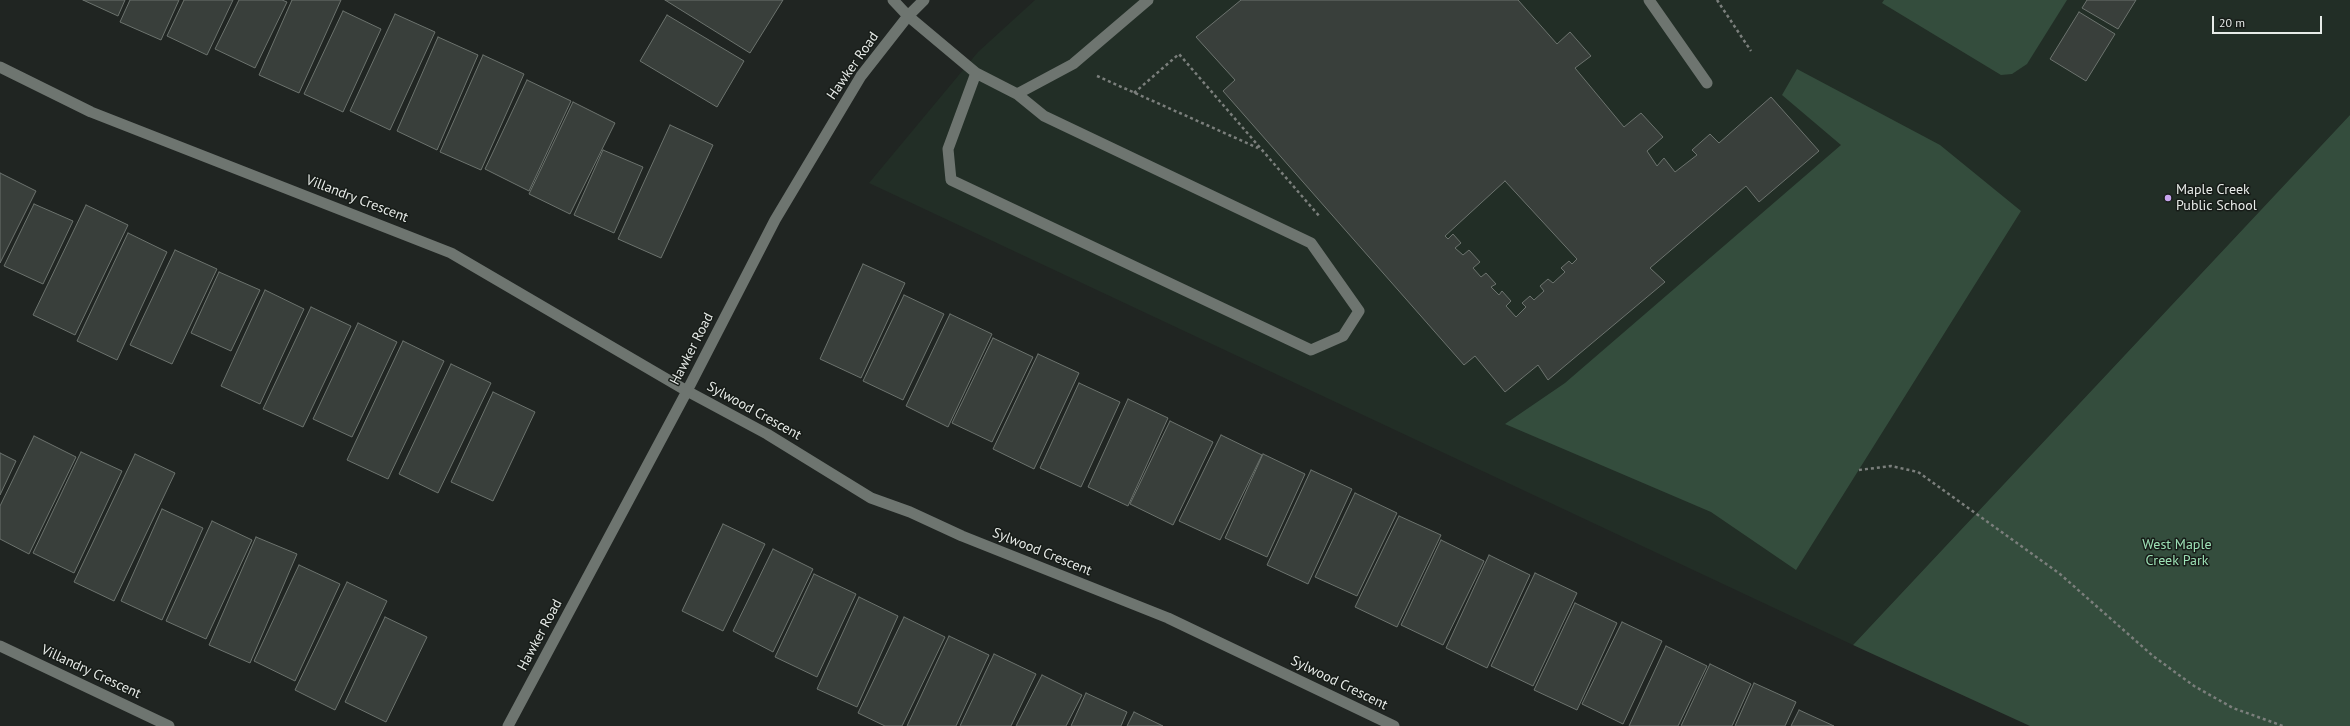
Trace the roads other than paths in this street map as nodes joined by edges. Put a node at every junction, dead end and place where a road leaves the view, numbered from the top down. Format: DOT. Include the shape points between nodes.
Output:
graph roads {
  1 [pos="893,0"];
  2 [pos="924,0"];
  3 [pos="1148,0"];
  4 [pos="1649,0"];
  5 [pos="908,16"];
  6 [pos="0,67"];
  7 [pos="976,73"];
  8 [pos="1707,83"];
  9 [pos="1017,94"];
  10 [pos="687,391"];
  11 [pos="0,646"];
  12 [pos="170,726"];
  13 [pos="508,726"];
  14 [pos="1394,726"];
  1 -- 5 [label="street"];
  2 -- 5 [label="street, Hawker Road"];
  3 -- 9 [label="street" via="1073,64"];
  4 -- 8 [label="street"];
  5 -- 7 [label="street"];
  5 -- 10 [label="street, Hawker Road" via="861,76 814,152 775,220"];
  6 -- 10 [label="street, Villandry Crescent" via="91,112 451,253"];
  7 -- 9 [label="street"];
  7 -- 9 [label="street" via="948,149 951,180 1311,350 1343,336 1359,311 1311,243 1044,116"];
  10 -- 13 [label="street, Hawker Road"];
  10 -- 14 [label="street, Sylwood Crescent" via="767,434 871,498 1168,618"];
  11 -- 12 [label="street, Villandry Crescent"];
}
